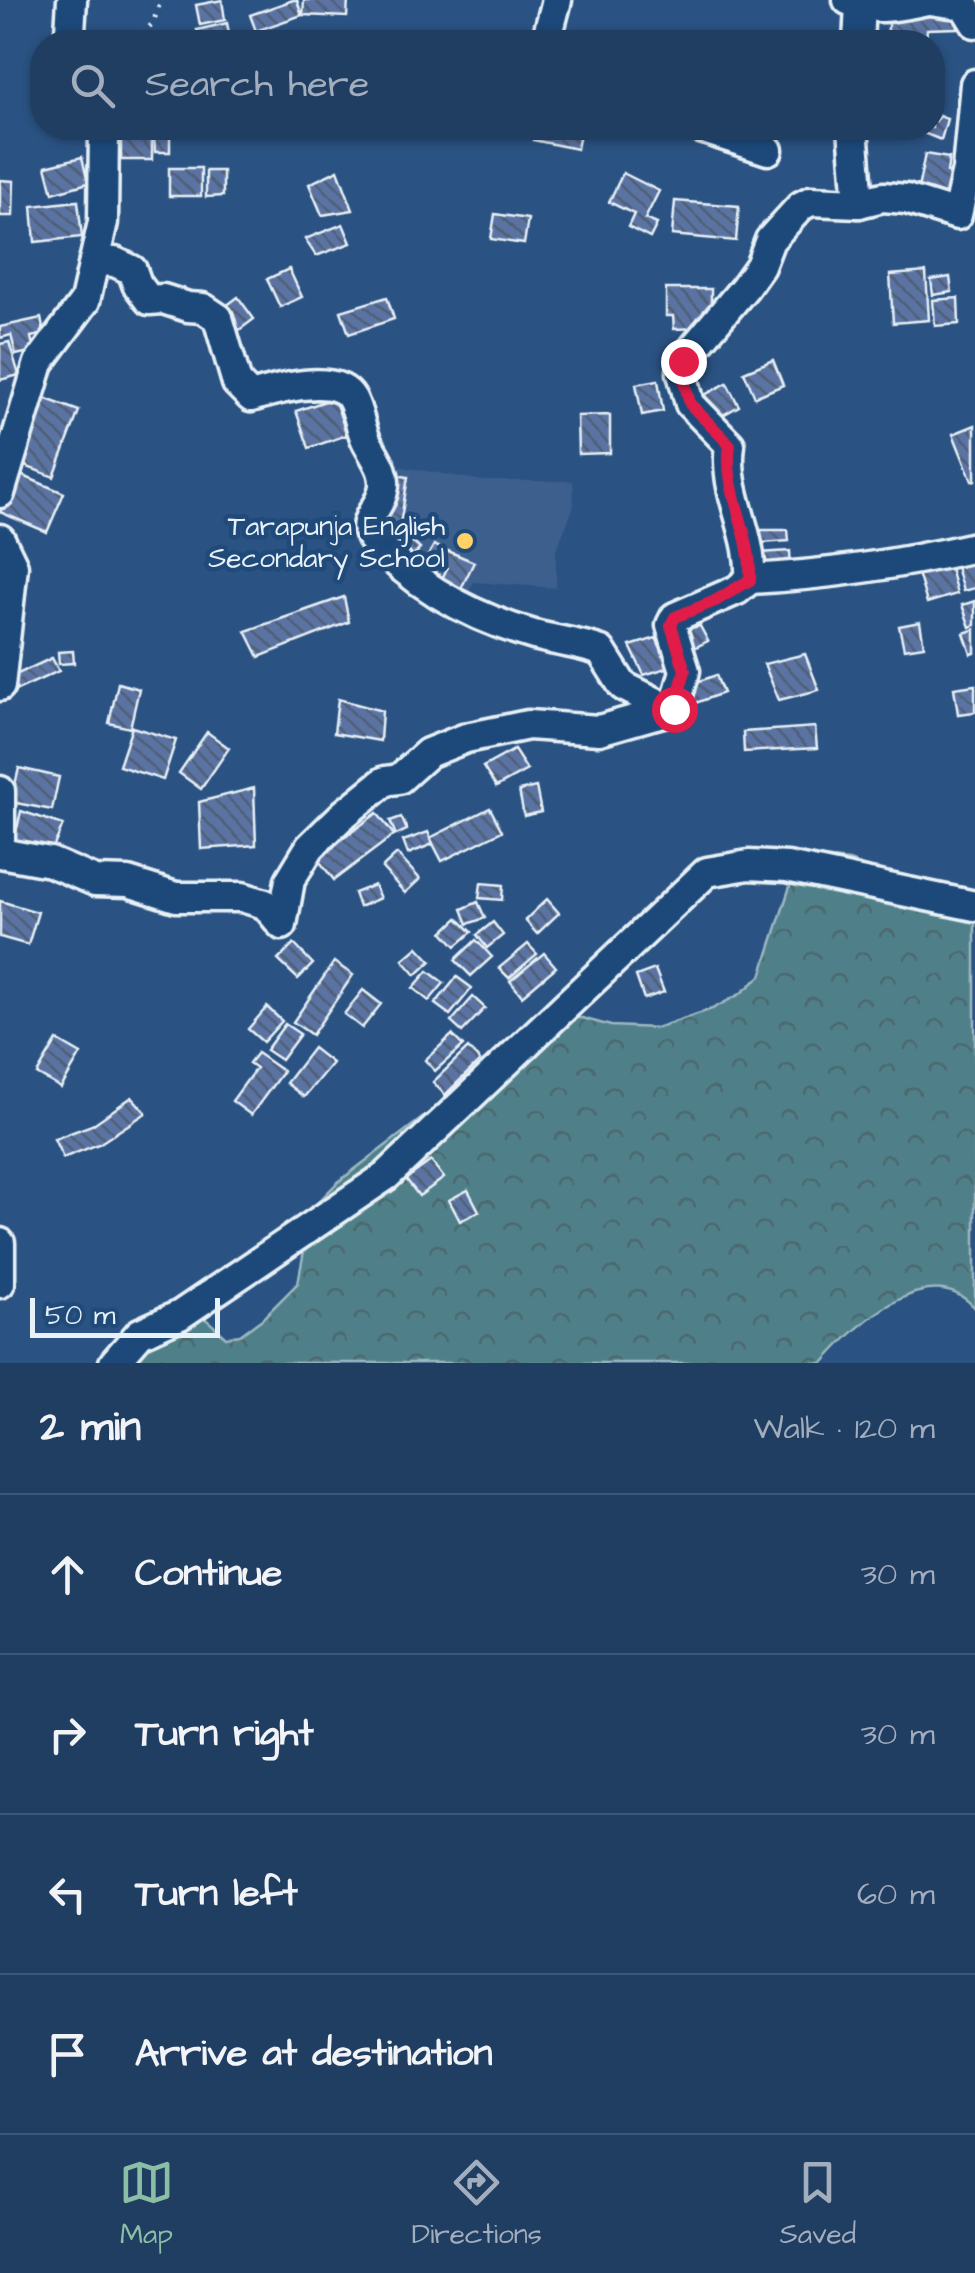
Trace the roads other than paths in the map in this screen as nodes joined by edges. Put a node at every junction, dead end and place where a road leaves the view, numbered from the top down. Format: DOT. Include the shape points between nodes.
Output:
graph roads {
  1 [pos="72,0"];
  2 [pos="557,0"];
  3 [pos="929,0"];
  4 [pos="854,3"];
  5 [pos="975,23"];
  6 [pos="70,30"];
  7 [pos="549,30"];
  8 [pos="857,30"];
  9 [pos="975,84"];
  10 [pos="104,140"];
  11 [pos="738,140"];
  12 [pos="855,140"];
  13 [pos="768,150"];
  14 [pos="859,203"];
  15 [pos="94,260"];
  16 [pos="0,493"];
  17 [pos="0,539"];
  18 [pos="975,547"];
  19 [pos="750,580"];
  20 [pos="0,686"];
  21 [pos="655,714"];
  22 [pos="0,790"];
  23 [pos="0,839"];
  24 [pos="0,854"];
  25 [pos="975,906"];
  26 [pos="0,1243"];
  27 [pos="0,1284"];
  28 [pos="114,1363"];
  1 -- 6 [label="street"];
  2 -- 7 [label="street"];
  3 -- 4 [label="street" via="884,8"];
  3 -- 5 [label="street" via="964,4"];
  4 -- 8 [label="street"];
  9 -- 14 [label="street" via="957,215 906,199"];
  10 -- 15 [label="street"];
  11 -- 13 [label="street"];
  12 -- 14 [label="street"];
  14 -- 19 [label="street" via="800,206 683,361 690,404 730,445 727,464 749,545"];
  15 -- 16 [label="street" via="85,301 39,363"];
  15 -- 21 [label="street" via="132,270 149,300 203,308 218,318 236,383 252,397 281,387 344,389 383,472 384,491 366,520 369,535 408,574 454,605 601,651 623,686 657,703"];
  17 -- 20 [label="street" via="12,566"];
  18 -- 19 [label="street" via="909,562"];
  19 -- 21 [label="street" via="675,617 671,625 685,671 674,709"];
  21 -- 24 [label="street" via="599,730 528,725 428,753 310,847 290,880 282,925 265,904 242,897 176,897"];
  22 -- 23 [label="street"];
  25 -- 28 [label="street" via="788,866 707,872 386,1176 140,1334"];
  26 -- 27 [label="street"];
}
